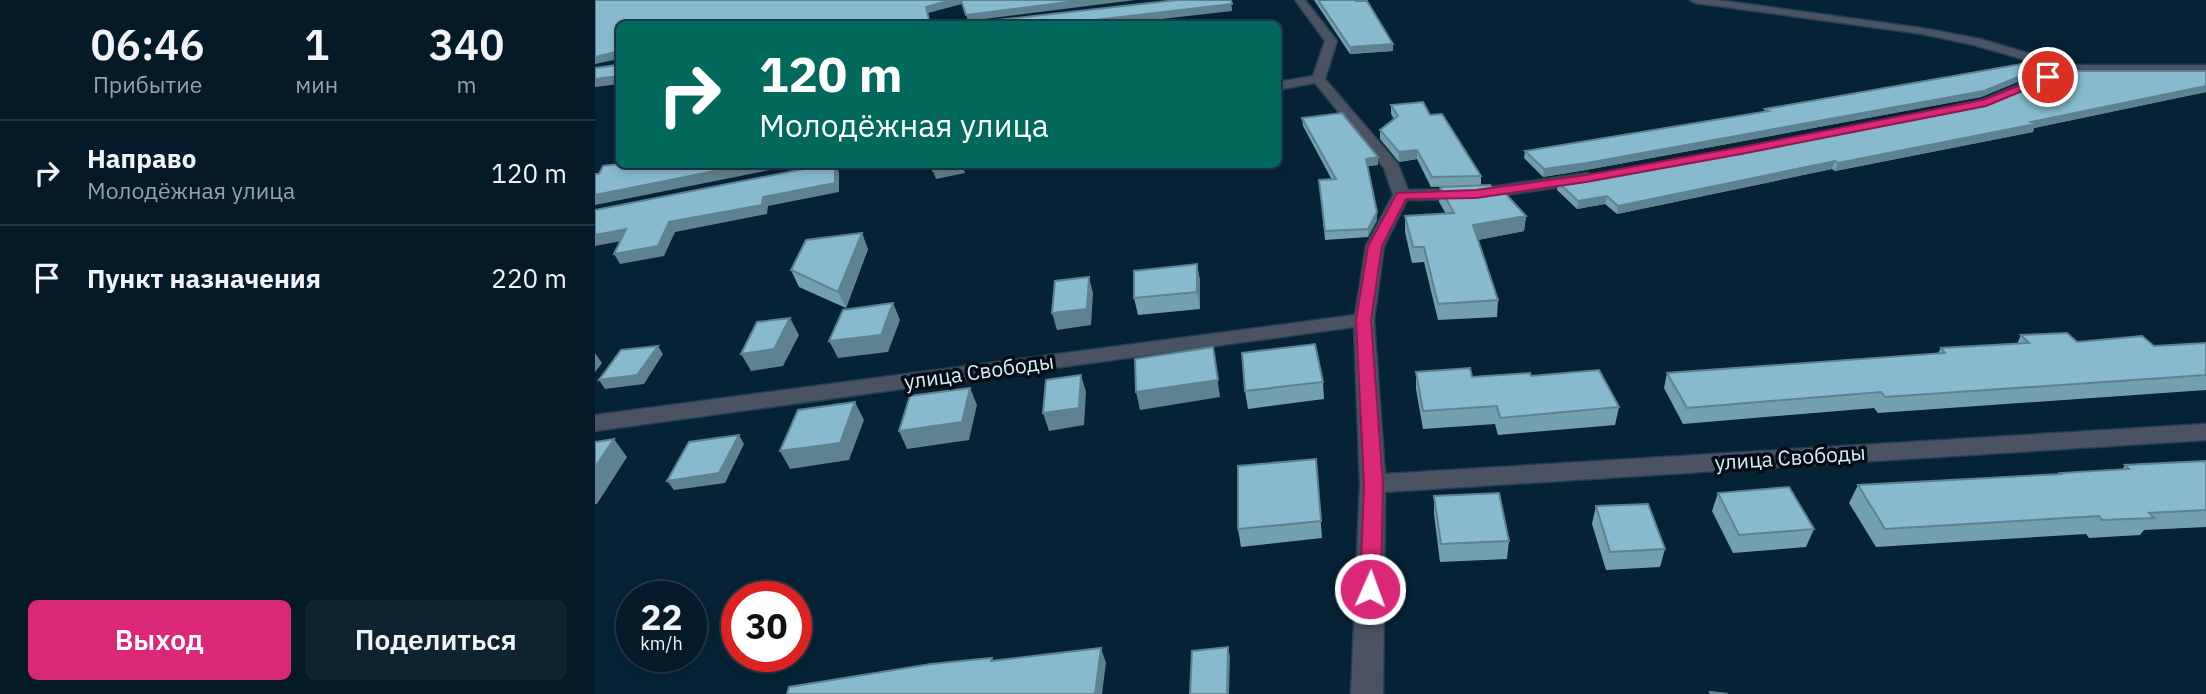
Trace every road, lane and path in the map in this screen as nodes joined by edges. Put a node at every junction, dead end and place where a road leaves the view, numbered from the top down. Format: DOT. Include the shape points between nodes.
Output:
graph roads {
  1 [pos="1300,0"];
  2 [pos="1695,0"];
  3 [pos="2069,69"];
  4 [pos="2206,69"];
  5 [pos="1318,79"];
  6 [pos="1281,85"];
  7 [pos="1921,117"];
  8 [pos="1599,176"];
  9 [pos="1401,195"];
  10 [pos="1364,320"];
  11 [pos="595,423"];
  12 [pos="2206,432"];
  13 [pos="1373,484"];
  14 [pos="1367,694"];
  1 -- 5 [label="street" via="1331,41"];
  2 -- 3 [label="street" via="1922,31"];
  3 -- 4 [label="street"];
  3 -- 7 [label="street" via="1986,103"];
  5 -- 6 [label="street"];
  5 -- 9 [label="street" via="1392,167"];
  8 -- 9 [label="street" via="1476,194"];
  9 -- 10 [label="street" via="1375,246"];
  10 -- 11 [label="street, улица Свободы"];
  10 -- 13 [label="street"];
  12 -- 13 [label="street, улица Свободы"];
  13 -- 14 [label="street"];
}
